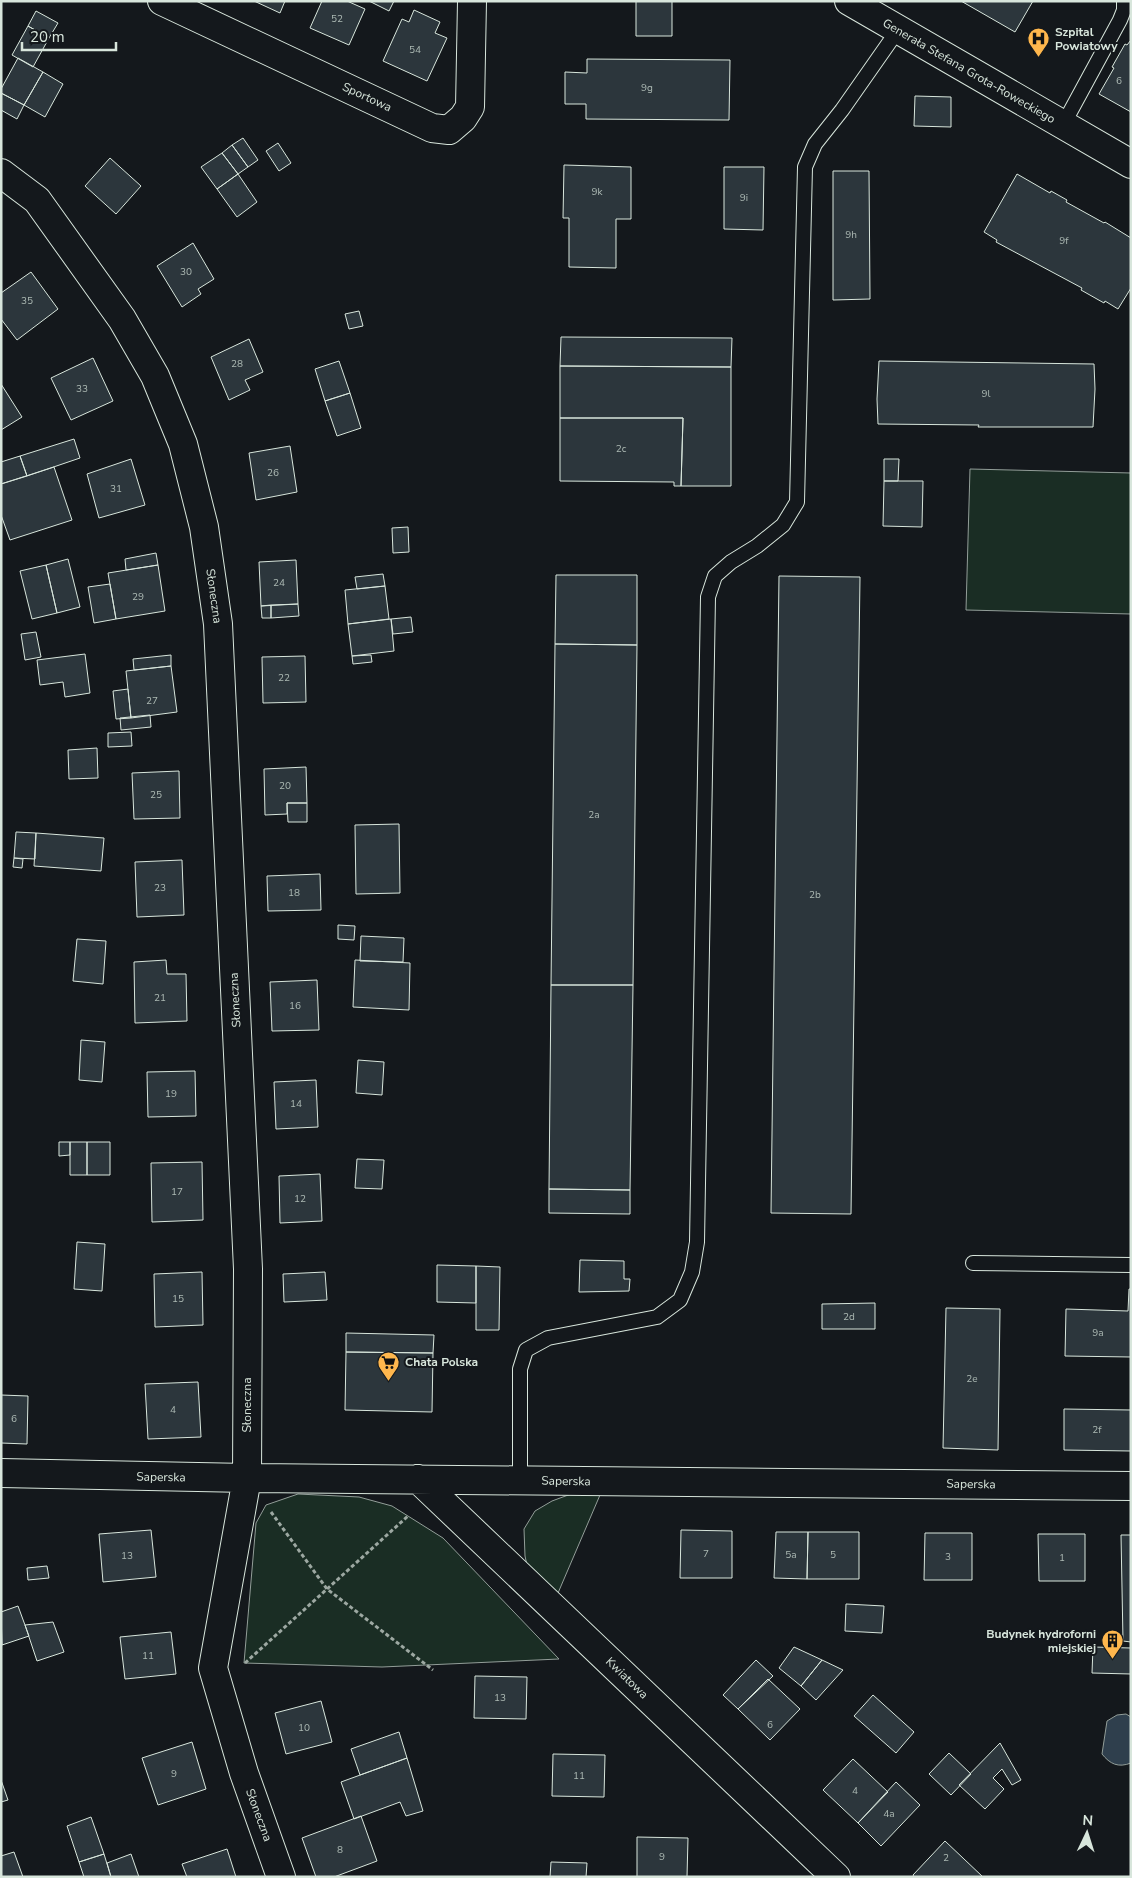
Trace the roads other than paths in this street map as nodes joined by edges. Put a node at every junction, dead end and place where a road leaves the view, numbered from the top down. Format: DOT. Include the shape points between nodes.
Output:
graph roads {
  1 [pos="162,1"];
  2 [pos="472,1"];
  3 [pos="848,1"];
  4 [pos="1124,1"];
  5 [pos="898,30"];
  6 [pos="1063,125"];
  7 [pos="1131,164"];
  8 [pos="1,173"];
  9 [pos="973,1263"];
  10 [pos="1131,1265"];
  11 [pos="1,1473"];
  12 [pos="247,1478"];
  13 [pos="418,1479"];
  14 [pos="520,1480"];
  15 [pos="1131,1486"];
  16 [pos="281,1877"];
  17 [pos="836,1877"];
  1 -- 2 [label="street, Sportowa" via="432,128 449,130 470,107"];
  3 -- 5 [label="street, Generała Stefana Grota-Roweckiego"];
  4 -- 6 [label="lane, Generała Stefana Grota-Roweckiego" via="1120,20"];
  5 -- 6 [label="street, Generała Stefana Grota-Roweckiego"];
  5 -- 14 [label="lane" via="815,144 805,167 797,502 783,525 716,576 708,597 698,1242 692,1272 680,1300 657,1317 548,1338 526,1350 520,1369"];
  6 -- 7 [label="street, Generała Stefana Grota-Roweckiego"];
  8 -- 12 [label="street, Słoneczna" via="38,200 122,319 155,376 183,444 204,527 218,614 248,1269"];
  9 -- 10 [label="lane"];
  11 -- 12 [label="street, Saperska"];
  12 -- 13 [label="street, Saperska"];
  12 -- 16 [label="street, Słoneczna" via="213,1668 244,1773"];
  13 -- 14 [label="street, Saperska"];
  13 -- 17 [label="street, Kwiatowa"];
  14 -- 15 [label="street, Saperska"];
}
